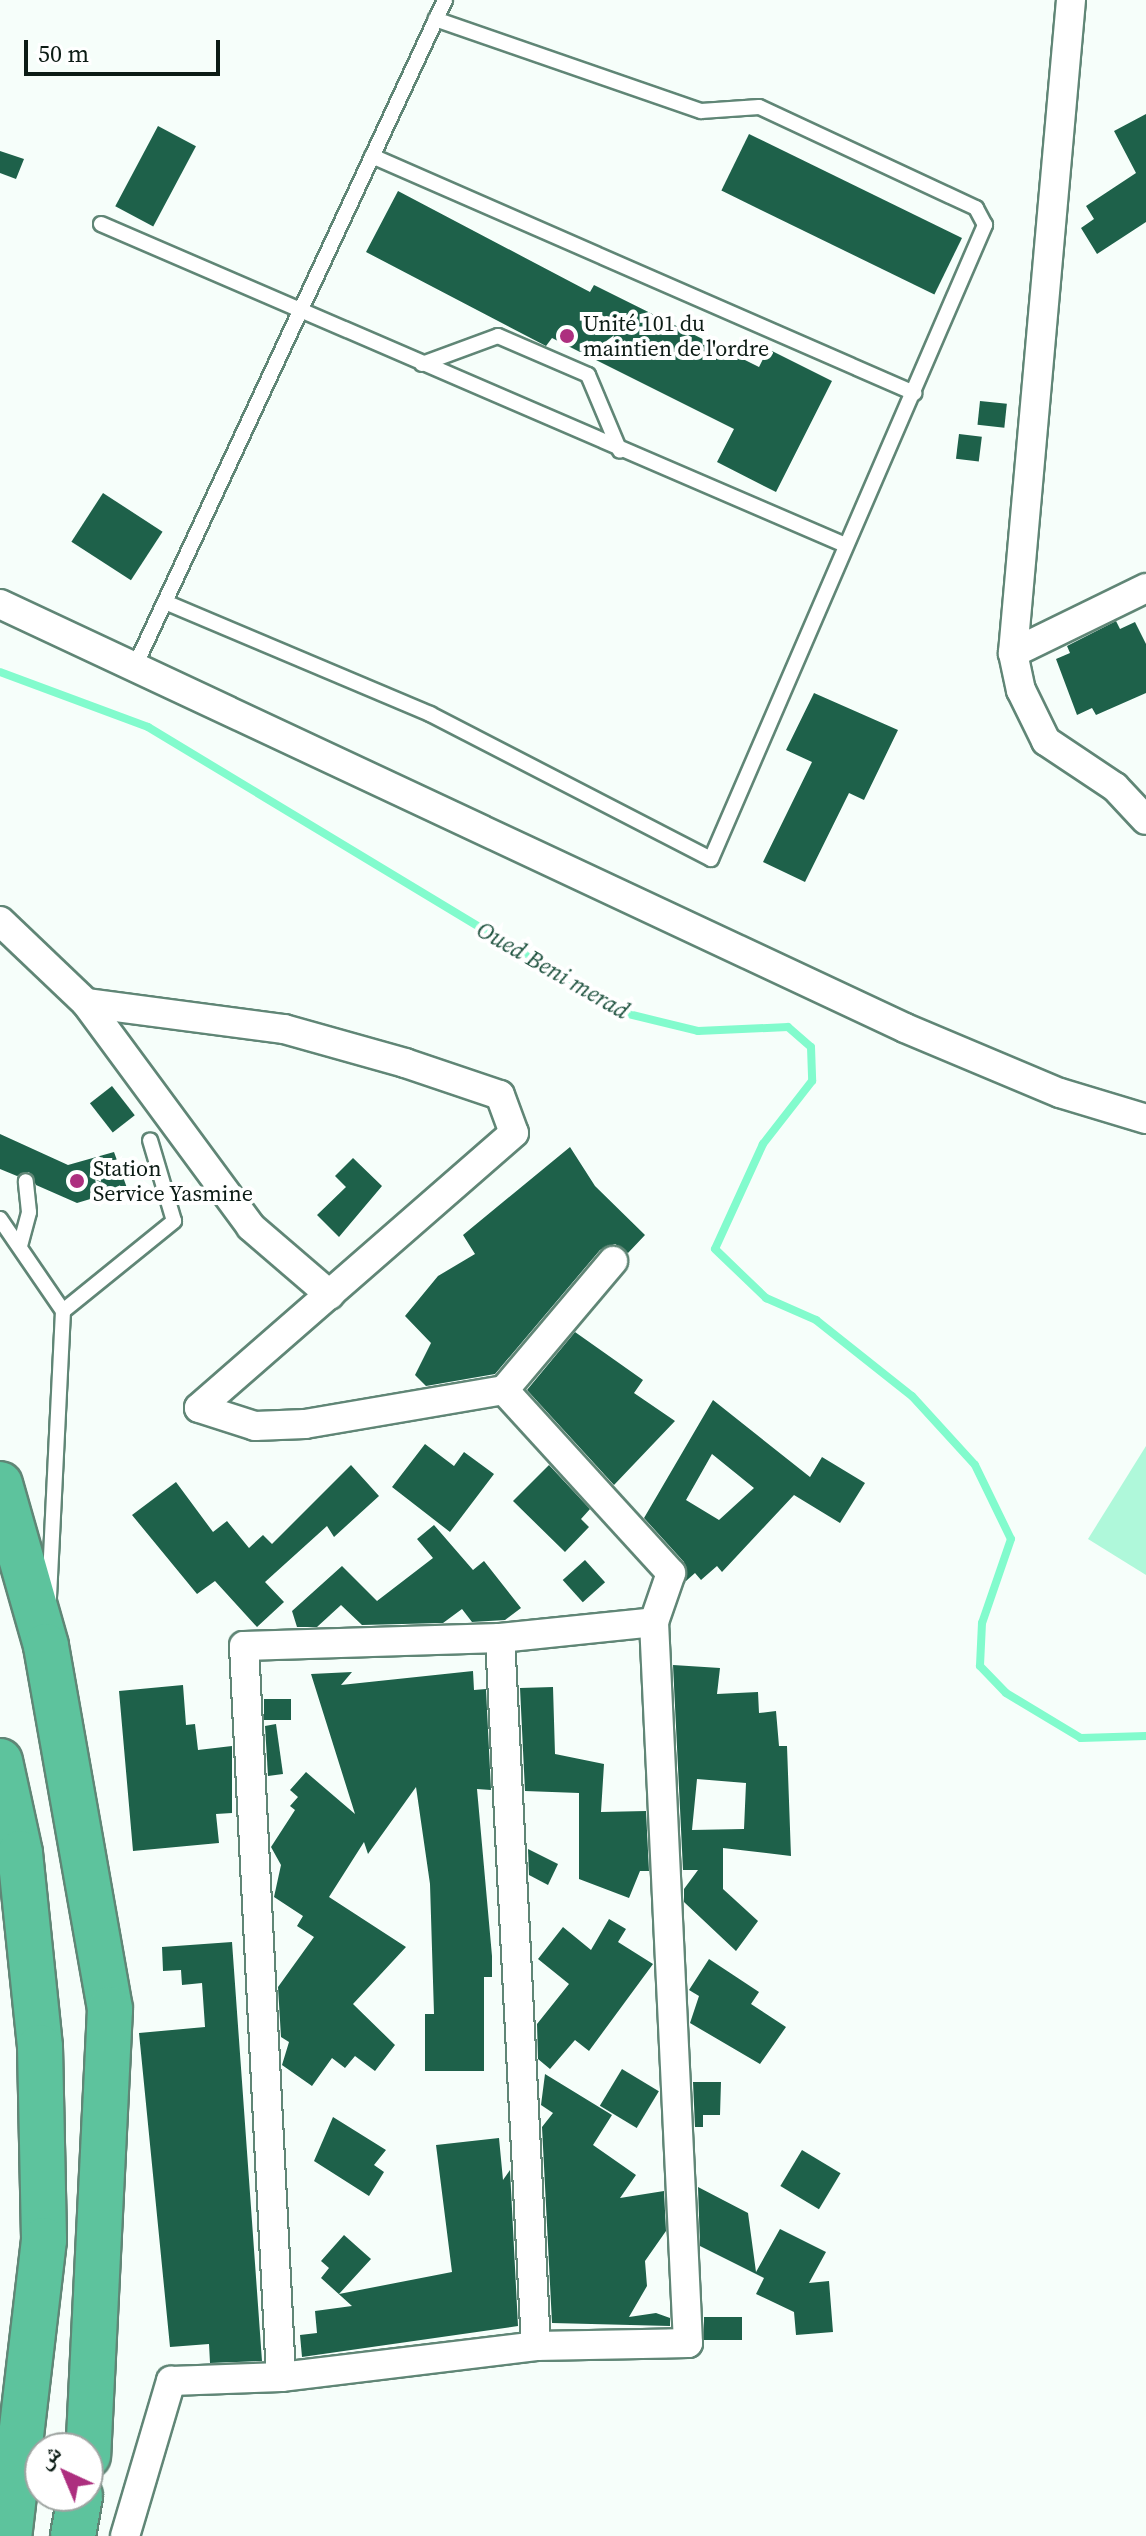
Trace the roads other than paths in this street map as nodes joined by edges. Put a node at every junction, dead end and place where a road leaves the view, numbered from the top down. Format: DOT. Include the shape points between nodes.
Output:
graph roads {
  1 [pos="445,0"];
  2 [pos="1071,0"];
  3 [pos="436,19"];
  4 [pos="372,156"];
  5 [pos="101,224"];
  6 [pos="300,311"];
  7 [pos="422,364"];
  8 [pos="914,393"];
  9 [pos="620,451"];
  10 [pos="843,544"];
  11 [pos="1146,588"];
  12 [pos="165,602"];
  13 [pos="0,604"];
  14 [pos="1013,653"];
  15 [pos="135,666"];
  16 [pos="1146,820"];
  17 [pos="0,921"];
  18 [pos="86,1003"];
  19 [pos="1146,1119"];
  20 [pos="150,1140"];
  21 [pos="26,1181"];
  22 [pos="0,1219"];
  23 [pos="20,1246"];
  24 [pos="613,1261"];
  25 [pos="330,1295"];
  26 [pos="63,1311"];
  27 [pos="504,1390"];
  28 [pos="0,1484"];
  29 [pos="654,1622"];
  30 [pos="500,1638"];
  31 [pos="46,1646"];
  32 [pos="0,1761"];
  33 [pos="536,2346"];
  34 [pos="281,2377"];
  35 [pos="13,2428"];
  36 [pos="89,2432"];
  37 [pos="77,2512"];
  38 [pos="9,2536"];
  39 [pos="73,2536"];
  40 [pos="125,2536"];
  1 -- 3 [label="lane"];
  2 -- 14 [label="street"];
  3 -- 4 [label="lane"];
  3 -- 8 [label="lane" via="701,111 759,107 976,208 985,225"];
  4 -- 6 [label="lane"];
  4 -- 8 [label="lane"];
  5 -- 6 [label="lane"];
  6 -- 7 [label="lane"];
  6 -- 12 [label="lane"];
  7 -- 9 [label="lane"];
  7 -- 9 [label="lane" via="498,336 588,375"];
  8 -- 10 [label="lane"];
  9 -- 10 [label="lane"];
  10 -- 12 [label="lane" via="711,859 430,714"];
  11 -- 14 [label="street"];
  12 -- 15 [label="lane"];
  13 -- 15 [label="street"];
  14 -- 16 [label="street" via="1021,690 1046,741 1115,787"];
  15 -- 19 [label="street" via="905,1028 1060,1093"];
  17 -- 18 [label="street"];
  18 -- 25 [label="street" via="251,1227"];
  18 -- 25 [label="street" via="284,1029 500,1095 514,1133"];
  20 -- 26 [label="lane" via="174,1221"];
  21 -- 23 [label="lane" via="29,1212"];
  22 -- 23 [label="lane"];
  23 -- 26 [label="lane"];
  24 -- 27 [label="street"];
  25 -- 27 [label="street" via="199,1408 255,1426 305,1424"];
  26 -- 31 [label="lane"];
  27 -- 29 [label="street" via="671,1573"];
  28 -- 31 [label="highway"];
  29 -- 30 [label="street"];
  29 -- 33 [label="street" via="688,2343"];
  30 -- 33 [label="street"];
  30 -- 34 [label="street" via="244,1646"];
  31 -- 36 [label="highway" via="110,2009"];
  32 -- 35 [label="highway" via="20,1853 40,2047 44,2240"];
  33 -- 34 [label="street"];
  34 -- 40 [label="street" via="171,2381"];
  35 -- 38 [label="highway"];
  37 -- 39 [label="highway"];
}
